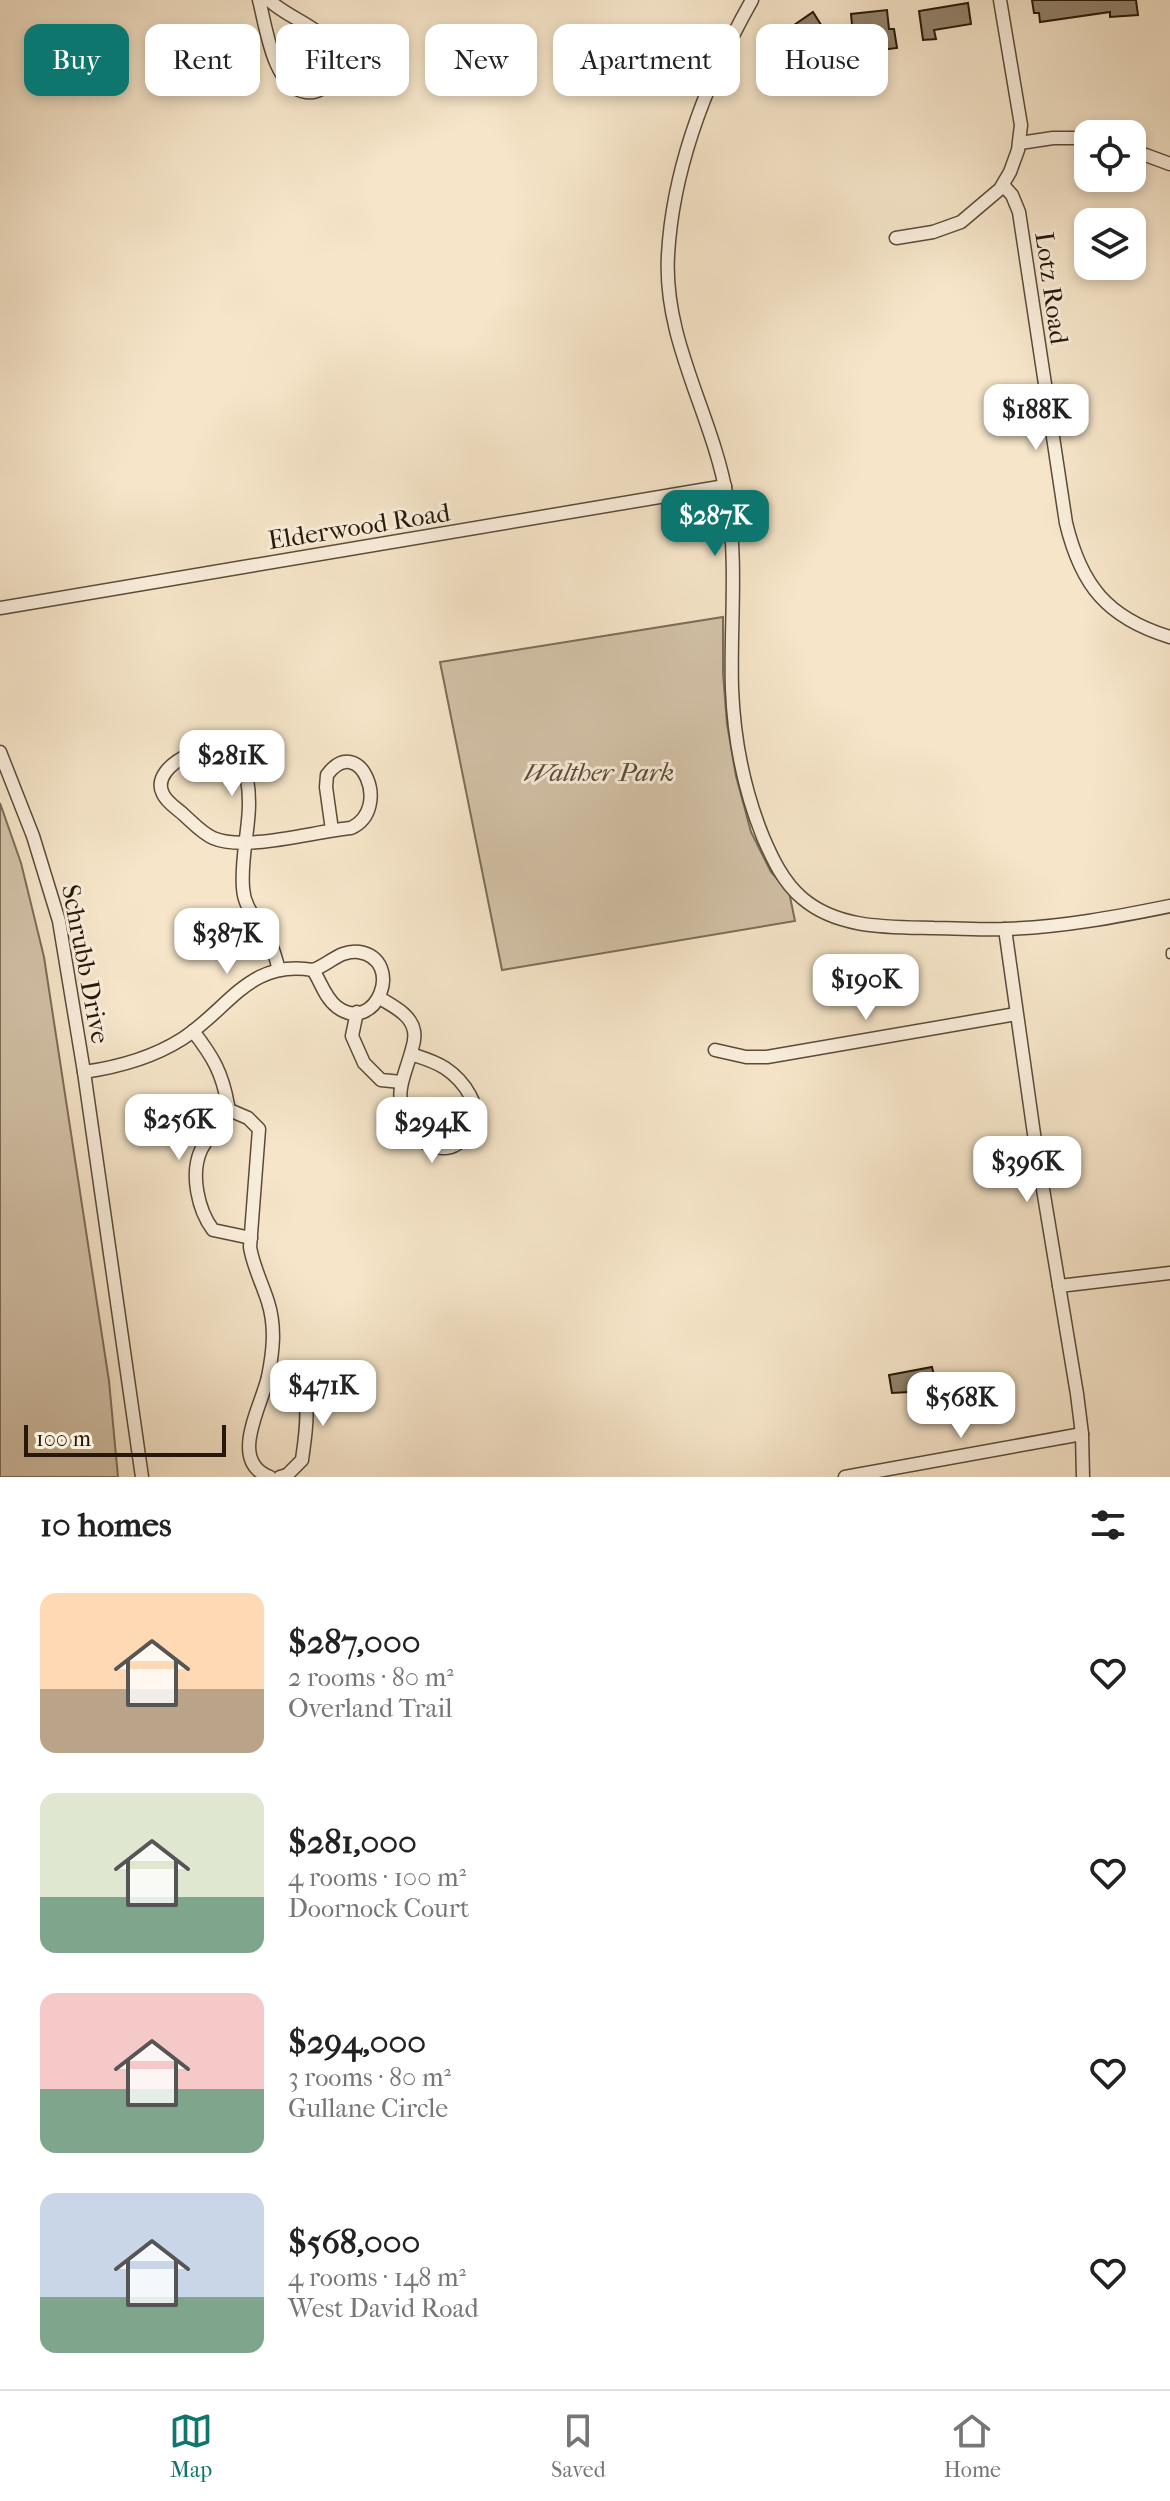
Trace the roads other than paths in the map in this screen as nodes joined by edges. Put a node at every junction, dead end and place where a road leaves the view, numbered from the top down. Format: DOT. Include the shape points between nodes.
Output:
graph roads {
  1 [pos="259,0"];
  2 [pos="269,0"];
  3 [pos="752,0"];
  4 [pos="1000,0"];
  5 [pos="1074,138"];
  6 [pos="1020,143"];
  7 [pos="1146,155"];
  8 [pos="1170,164"];
  9 [pos="1003,185"];
  10 [pos="896,238"];
  11 [pos="725,486"];
  12 [pos="0,608"];
  13 [pos="1170,637"];
  14 [pos="0,752"];
  15 [pos="332,830"];
  16 [pos="247,843"];
  17 [pos="1170,906"];
  18 [pos="1005,929"];
  19 [pos="279,970"];
  20 [pos="313,970"];
  21 [pos="380,998"];
  22 [pos="357,1012"];
  23 [pos="1016,1014"];
  24 [pos="193,1031"];
  25 [pos="715,1050"];
  26 [pos="411,1054"];
  27 [pos="84,1072"];
  28 [pos="401,1082"];
  29 [pos="227,1109"];
  30 [pos="251,1238"];
  31 [pos="1170,1273"];
  32 [pos="1059,1286"];
  33 [pos="268,1377"];
  34 [pos="1082,1434"];
  35 [pos="142,1477"];
  36 [pos="270,1477"];
  37 [pos="280,1477"];
  38 [pos="845,1477"];
  39 [pos="1083,1477"];
  1 -- 2 [label="street" via="286,82 303,92 323,88 337,73 333,45"];
  3 -- 11 [label="street" via="691,133 675,198 668,259 676,332"];
  4 -- 6 [label="street" via="1019,105"];
  5 -- 6 [label="street"];
  6 -- 9 [label="street"];
  7 -- 8 [label="street"];
  9 -- 10 [label="street" via="961,222"];
  9 -- 13 [label="street, Lotz Road" via="1019,212 1072,549 1103,599 1145,629"];
  11 -- 12 [label="street, Elderwood Road"];
  11 -- 18 [label="street" via="732,541 732,692 738,748 758,823 784,877 800,897 850,922"];
  14 -- 27 [label="street, Schrubb Drive" via="59,921"];
  15 -- 15 [label="street" via="355,826 366,814 370,785 358,765 338,764 327,775"];
  15 -- 16 [label="street"];
  16 -- 16 [label="street" via="204,833 164,797 160,785 167,769 209,748 239,754 251,810"];
  16 -- 19 [label="street" via="244,899 270,940"];
  17 -- 18 [label="street"];
  18 -- 23 [label="street"];
  19 -- 20 [label="street"];
  19 -- 24 [label="street" via="254,979"];
  20 -- 21 [label="street" via="346,953 367,955 381,971"];
  20 -- 22 [label="street" via="328,998"];
  21 -- 22 [label="street"];
  21 -- 26 [label="street" via="412,1023"];
  22 -- 28 [label="street" via="352,1036 364,1063 381,1080"];
  23 -- 25 [label="street" via="767,1057"];
  23 -- 32 [label="street"];
  24 -- 27 [label="street" via="142,1059"];
  24 -- 29 [label="street" via="220,1070"];
  26 -- 28 [label="street"];
  26 -- 28 [label="street" via="444,1067 461,1083 475,1109 469,1133 450,1149 425,1144 402,1110"];
  27 -- 35 [label="street, Schrubb Drive"];
  29 -- 30 [label="street" via="259,1129"];
  29 -- 30 [label="street" via="198,1157 201,1210 213,1230"];
  30 -- 33 [label="street" via="252,1259 272,1318"];
  31 -- 32 [label="street"];
  32 -- 34 [label="street"];
  33 -- 36 [label="street" via="248,1455 253,1467"];
  33 -- 37 [label="street" via="299,1386 306,1399 302,1460"];
  34 -- 38 [label="street"];
  34 -- 39 [label="street"];
}
